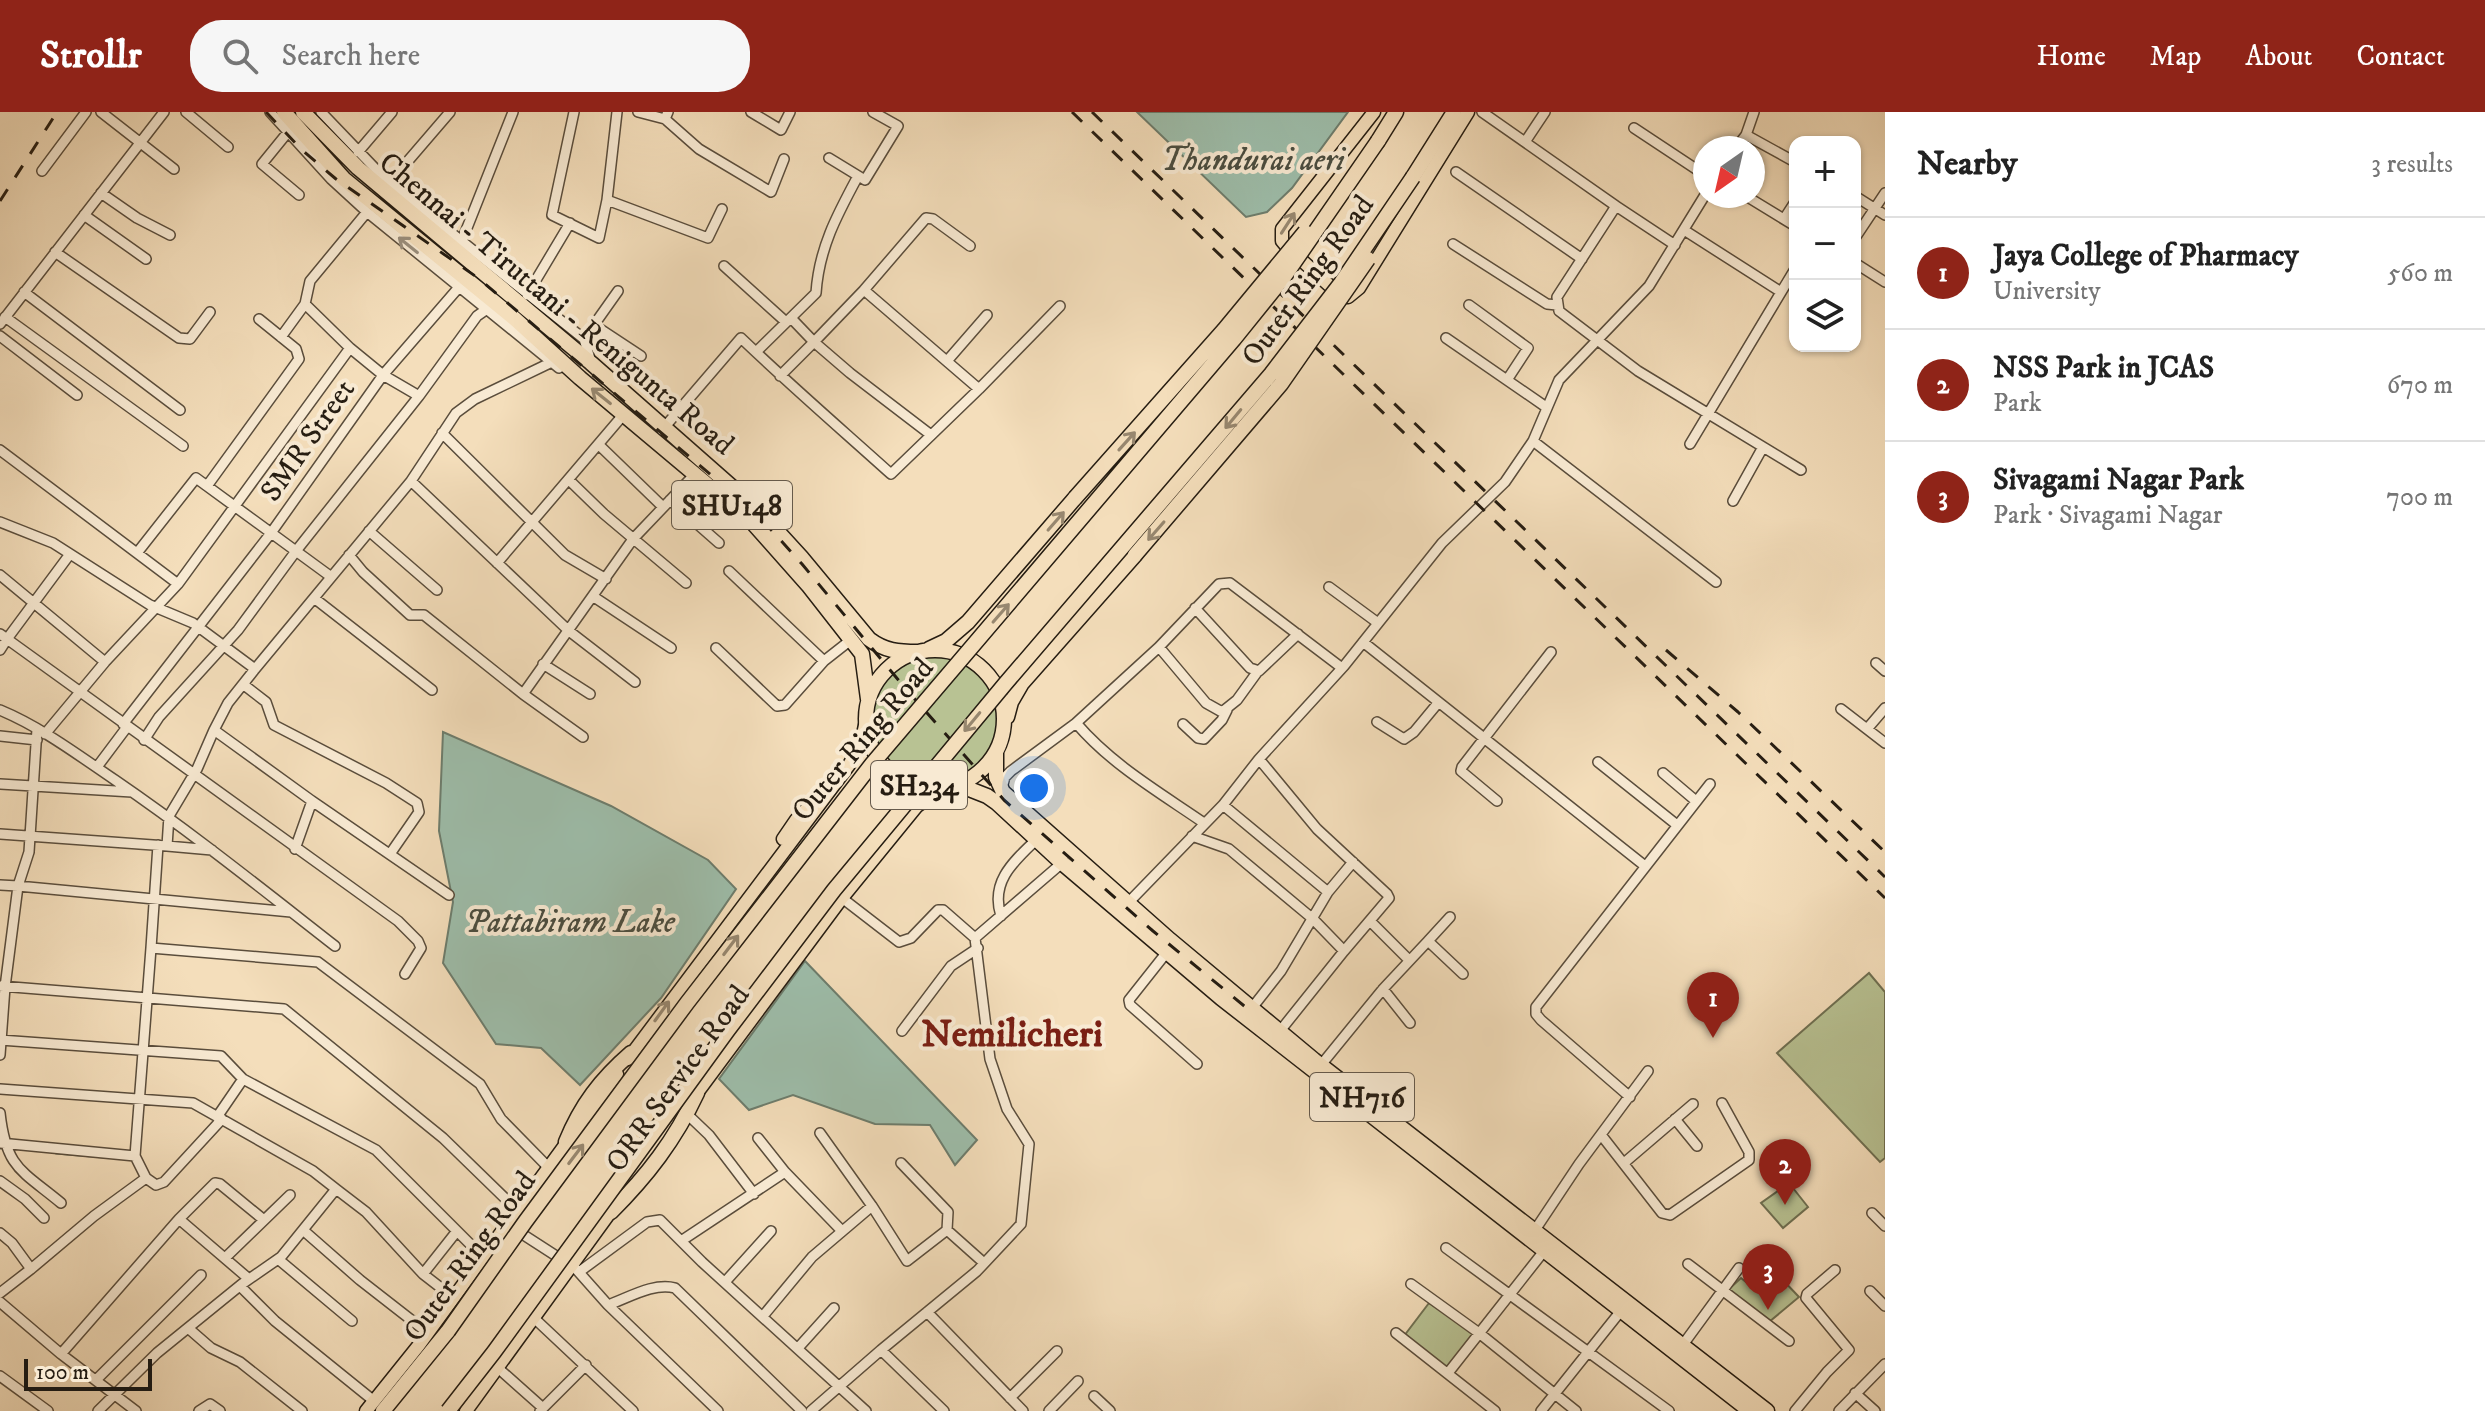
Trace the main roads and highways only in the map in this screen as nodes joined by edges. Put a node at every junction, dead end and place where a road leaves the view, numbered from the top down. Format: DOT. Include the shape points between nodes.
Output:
graph roads {
  1 [pos="284,112"];
  2 [pos="303,112"];
  3 [pos="1374,112"];
  4 [pos="1396,112"];
  5 [pos="1454,112"];
  6 [pos="1468,112"];
  7 [pos="1372,150"];
  8 [pos="1399,199"];
  9 [pos="659,433"];
  10 [pos="920,651"];
  11 [pos="868,699"];
  12 [pos="866,721"];
  13 [pos="1004,728"];
  14 [pos="996,753"];
  15 [pos="959,785"];
  16 [pos="943,788"];
  17 [pos="1124,907"];
  18 [pos="631,1053"];
  19 [pos="697,1093"];
  20 [pos="566,1142"];
  21 [pos="611,1212"];
  22 [pos="1624,1307"];
  23 [pos="374,1408"];
  24 [pos="448,1411"];
  25 [pos="466,1411"];
  26 [pos="1750,1411"];
  27 [pos="1767,1411"];
  9 -- 1 [label="highway, Chennai - Tiruttani - Renigunta Road / SHU148, one-way" via="624,414 515,319 372,208"];
  2 -- 9 [label="highway, Chennai - Tiruttani - Renigunta Road / SHU148" via="358,168 389,188 591,363"];
  6 -- 3 [label="main road, one-way" via="1359,288 1341,296 1287,247 1282,229"];
  4 -- 7 [label="highway, Outer Ring Road / SH234"];
  5 -- 8 [label="highway, Outer Ring Road / SH234, bridge"];
  10 -- 7 [label="highway, one-way, bridge" via="946,641 968,622 1224,330"];
  23 -- 7 [label="highway, Outer Ring Road / SH234, one-way, bridge" via="448,1331 785,874 872,764 1234,339"];
  8 -- 13 [label="highway, one-way, bridge" via="1357,278 1281,384 1022,683"];
  8 -- 24 [label="highway, Outer Ring Road / SH234, one-way, bridge" via="1271,374 834,890"];
  9 -- 10 [label="highway, Chennai - Tiruttani - Renigunta Road / SHU148" via="758,510 869,639 894,652"];
  9 -- 11 [label="highway, Chennai - Tiruttani - Renigunta Road / SHU148" via="695,474 753,523 852,639 862,654"];
  10 -- 11 [label="highway, Chennai - Tiruttani - Renigunta Road" via="882,674"];
  10 -- 13 [label="highway, Chennai - Tiruttani - Renigunta Road" via="954,652 985,671 1003,702"];
  11 -- 12 [label="highway, Chennai - Tiruttani - Renigunta Road"];
  12 -- 16 [label="highway, Chennai - Tiruttani - Renigunta Road" via="874,752 887,769 915,786"];
  18 -- 12 [label="main road, ORR Service Road, one-way" via="834,786 856,753"];
  13 -- 14 [label="highway, Chennai - Tiruttani - Renigunta Road"];
  14 -- 15 [label="highway, Chennai - Tiruttani - Renigunta Road" via="980,773"];
  14 -- 17 [label="highway, Chennai - Tiruttani - Renigunta Road / NH716" via="996,777 1003,792"];
  15 -- 16 [label="highway, Chennai - Tiruttani - Renigunta Road"];
  15 -- 17 [label="highway, NH716" via="997,803 1062,863"];
  16 -- 19 [label="main road, ORR Service Road" via="921,802 908,827 842,898"];
  17 -- 22 [label="highway, NH716" via="1535,1230"];
  17 -- 22 [label="highway, NH716" via="1167,952 1326,1082"];
  18 -- 20 [label="highway" via="591,1094"];
  19 -- 21 [label="main road, ORR Service Road"];
  19 -- 21 [label="highway" via="664,1154"];
  20 -- 23 [label="main road, ORR Service Road"];
  21 -- 25 [label="main road, ORR Service Road" via="575,1269"];
  22 -- 26 [label="highway, NH716"];
  22 -- 27 [label="highway, NH716"];
}
